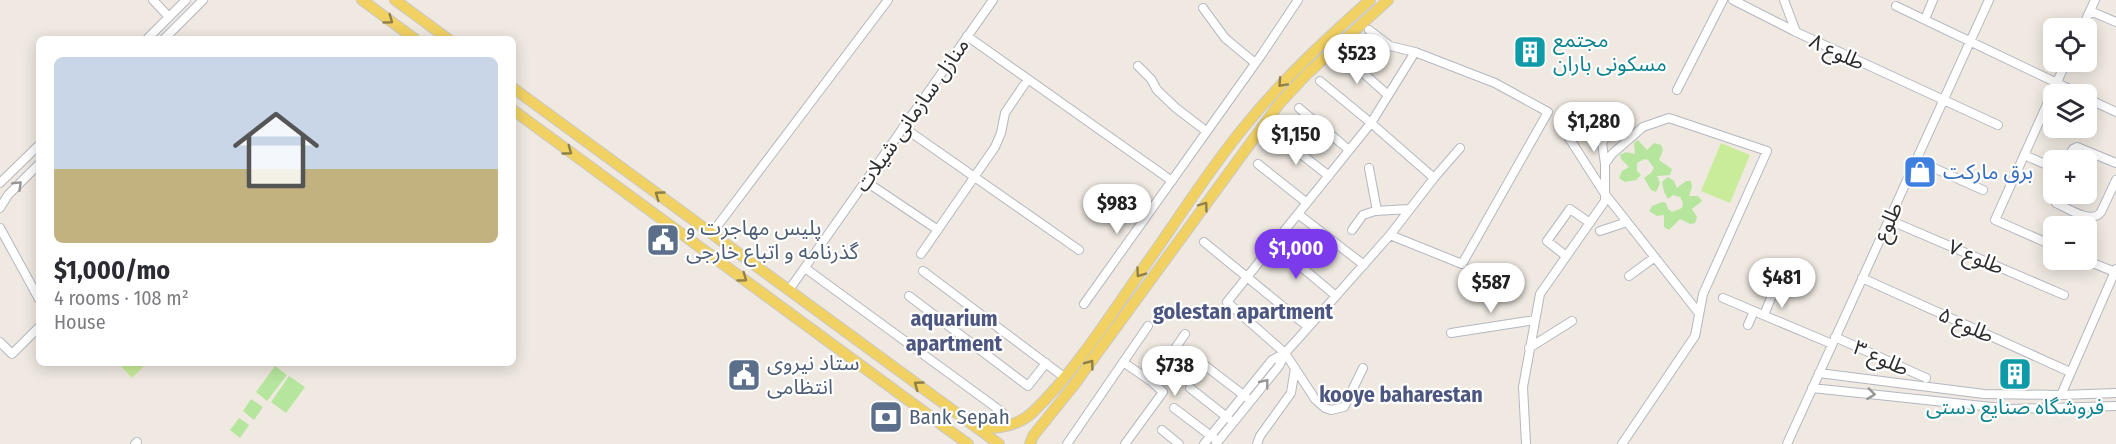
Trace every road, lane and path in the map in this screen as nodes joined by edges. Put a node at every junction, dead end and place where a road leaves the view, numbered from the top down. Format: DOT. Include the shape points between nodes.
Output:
graph roads {
  1 [pos="153,0"];
  2 [pos="186,0"];
  3 [pos="203,0"];
  4 [pos="362,0"];
  5 [pos="395,0"];
  6 [pos="888,0"];
  7 [pos="993,0"];
  8 [pos="1298,0"];
  9 [pos="1370,0"];
  10 [pos="1388,0"];
  11 [pos="1723,0"];
  12 [pos="1733,0"];
  13 [pos="1784,0"];
  14 [pos="1933,0"];
  15 [pos="1989,0"];
  16 [pos="2096,0"];
  17 [pos="1896,6"];
  18 [pos="178,8"];
  19 [pos="1203,8"];
  20 [pos="2090,11"];
  21 [pos="187,16"];
  22 [pos="169,17"];
  23 [pos="2087,18"];
  24 [pos="1925,20"];
  25 [pos="2116,22"];
  26 [pos="1369,30"];
  27 [pos="1796,32"];
  28 [pos="150,36"];
  29 [pos="167,36"];
  30 [pos="411,36"];
  31 [pos="444,36"];
  32 [pos="967,36"];
  33 [pos="1970,41"];
  34 [pos="1415,52"];
  35 [pos="1344,55"];
  36 [pos="1255,63"];
  37 [pos="1138,66"];
  38 [pos="2061,72"];
  39 [pos="1028,80"];
  40 [pos="1320,81"];
  41 [pos="2056,83"];
  42 [pos="516,90"];
  43 [pos="1677,90"];
  44 [pos="1388,95"];
  45 [pos="531,101"];
  46 [pos="1943,101"];
  47 [pos="2097,103"];
  48 [pos="1299,108"];
  49 [pos="2116,112"];
  50 [pos="517,113"];
  51 [pos="1619,114"];
  52 [pos="1371,123"];
  53 [pos="1998,125"];
  54 [pos="903,127"];
  55 [pos="1562,127"];
  56 [pos="1206,131"];
  57 [pos="1278,136"];
  58 [pos="36,148"];
  59 [pos="1460,148"];
  60 [pos="1349,150"];
  61 [pos="2024,155"];
  62 [pos="2097,155"];
  63 [pos="28,156"];
  64 [pos="1916,160"];
  65 [pos="36,163"];
  66 [pos="2043,163"];
  67 [pos="2116,163"];
  68 [pos="1258,164"];
  69 [pos="1605,164"];
  70 [pos="36,167"];
  71 [pos="1369,168"];
  72 [pos="1329,176"];
  73 [pos="975,177"];
  74 [pos="1434,178"];
  75 [pos="2116,180"];
  76 [pos="866,181"];
  77 [pos="1172,181"];
  78 [pos="0,183"];
  79 [pos="1983,190"];
  80 [pos="1605,194"];
  81 [pos="1307,203"];
  82 [pos="2058,204"];
  83 [pos="0,208"];
  84 [pos="1409,209"];
  85 [pos="1377,211"];
  86 [pos="1298,214"];
  87 [pos="1888,220"];
  88 [pos="1627,222"];
  89 [pos="1590,223"];
  90 [pos="0,228"];
  91 [pos="938,230"];
  92 [pos="1352,230"];
  93 [pos="1600,231"];
  94 [pos="712,233"];
  95 [pos="1390,235"];
  96 [pos="2043,241"];
  97 [pos="1204,242"];
  98 [pos="1274,244"];
  99 [pos="1078,250"];
  100 [pos="921,254"];
  101 [pos="1566,256"];
  102 [pos="1655,257"];
  103 [pos="2097,264"];
  104 [pos="1364,265"];
  105 [pos="805,268"];
  106 [pos="923,271"];
  107 [pos="2115,271"];
  108 [pos="1248,276"];
  109 [pos="1629,276"];
  110 [pos="1862,278"];
  111 [pos="1775,288"];
  112 [pos="789,290"];
  113 [pos="36,294"];
  114 [pos="2064,295"];
  115 [pos="909,296"];
  116 [pos="1336,296"];
  117 [pos="1722,298"];
  118 [pos="1084,304"];
  119 [pos="1754,311"];
  120 [pos="1698,312"];
  121 [pos="1764,315"];
  122 [pos="1535,320"];
  123 [pos="1572,321"];
  124 [pos="1748,325"];
  125 [pos="1148,326"];
  126 [pos="1308,327"];
  127 [pos="36,330"];
  128 [pos="1451,333"];
  129 [pos="1185,334"];
  130 [pos="1834,340"];
  131 [pos="0,342"];
  132 [pos="1529,348"];
  133 [pos="1285,352"];
  134 [pos="1123,362"];
  135 [pos="1046,363"];
  136 [pos="1203,364"];
  137 [pos="1295,368"];
  138 [pos="1362,368"];
  139 [pos="2070,372"];
  140 [pos="1819,373"];
  141 [pos="1064,377"];
  142 [pos="1926,378"];
  143 [pos="1152,382"];
  144 [pos="1898,383"];
  145 [pos="1074,385"];
  146 [pos="1190,388"];
  147 [pos="1812,388"];
  148 [pos="2116,393"];
  149 [pos="2061,395"];
  150 [pos="1896,397"];
  151 [pos="1247,398"];
  152 [pos="2116,406"];
  153 [pos="1174,408"];
  154 [pos="1002,412"];
  155 [pos="1230,420"];
  156 [pos="972,424"];
  157 [pos="1162,430"];
  158 [pos="1215,440"];
  159 [pos="968,444"];
  160 [pos="999,444"];
  161 [pos="1030,444"];
  162 [pos="1067,444"];
  163 [pos="1125,444"];
  164 [pos="1179,444"];
  165 [pos="1204,444"];
  166 [pos="1257,444"];
  167 [pos="1526,444"];
  168 [pos="1622,444"];
  169 [pos="1786,444"];
  1 -- 22 [label="street"];
  2 -- 18 [label="street"];
  3 -- 21 [label="street"];
  4 -- 30 [label="main road, one-way"];
  5 -- 31 [label="main road"];
  6 -- 94 [label="street"];
  7 -- 32 [label="street, منازل سازمانی شیلات"];
  8 -- 36 [label="street"];
  9 -- 141 [label="main road, one-way" via="1281,84 1244,127"];
  145 -- 10 [label="main road, one-way" via="1279,104"];
  11 -- 43 [label="street"];
  12 -- 27 [label="street, طلوع ۸"];
  13 -- 27 [label="street"];
  14 -- 24 [label="street"];
  15 -- 33 [label="street, طلوع"];
  16 -- 20 [label="street"];
  17 -- 24 [label="street"];
  18 -- 21 [label="street"];
  18 -- 22 [label="street"];
  19 -- 36 [label="street" via="1225,38"];
  20 -- 23 [label="street"];
  20 -- 25 [label="street"];
  21 -- 29 [label="street"];
  22 -- 28 [label="street"];
  24 -- 33 [label="street"];
  26 -- 34 [label="street" via="1390,46"];
  27 -- 46 [label="street, طلوع ۸"];
  32 -- 39 [label="street"];
  32 -- 54 [label="street, منازل سازمانی شیلات"];
  33 -- 41 [label="street"];
  33 -- 46 [label="street, طلوع"];
  34 -- 44 [label="street"];
  34 -- 95 [label="street" via="1495,83 1548,112 1462,264"];
  35 -- 44 [label="street"];
  36 -- 56 [label="street"];
  37 -- 56 [label="street" via="1157,90"];
  38 -- 41 [label="street"];
  39 -- 73 [label="street" via="1007,108 999,140"];
  39 -- 77 [label="street"];
  40 -- 52 [label="street"];
  41 -- 61 [label="street"];
  42 -- 45 [label="main road"];
  44 -- 52 [label="street"];
  45 -- 50 [label="main road"];
  94 -- 45 [label="main road, one-way"];
  46 -- 53 [label="street, طلوع ۸"];
  46 -- 64 [label="street, طلوع"];
  47 -- 49 [label="street"];
  48 -- 60 [label="street"];
  50 -- 159 [label="main road, one-way"];
  51 -- 69 [label="street" via="1602,143"];
  52 -- 60 [label="street"];
  52 -- 74 [label="street"];
  54 -- 73 [label="street"];
  54 -- 76 [label="street, منازل سازمانی شیلات"];
  55 -- 80 [label="street"];
  56 -- 77 [label="street"];
  57 -- 72 [label="street"];
  58 -- 63 [label="street"];
  59 -- 74 [label="street"];
  60 -- 72 [label="street"];
  61 -- 66 [label="street"];
  61 -- 96 [label="street" via="1995,220"];
  62 -- 67 [label="street"];
  63 -- 65 [label="street"];
  63 -- 78 [label="street"];
  64 -- 79 [label="street"];
  64 -- 87 [label="street, طلوع"];
  68 -- 81 [label="street"];
  69 -- 80 [label="street"];
  69 -- 120 [label="street" via="1642,127 1669,118 1767,151"];
  83 -- 70 [label="street, one-way"];
  71 -- 85 [label="street"];
  72 -- 81 [label="street"];
  73 -- 91 [label="street"];
  73 -- 99 [label="street"];
  74 -- 84 [label="street"];
  75 -- 82 [label="street" via="2098,217 2092,219"];
  76 -- 91 [label="street"];
  76 -- 105 [label="street, منازل سازمانی شیلات"];
  77 -- 118 [label="street"];
  80 -- 88 [label="street"];
  80 -- 89 [label="street" via="1605,201"];
  81 -- 86 [label="street"];
  84 -- 85 [label="street"];
  84 -- 95 [label="street"];
  85 -- 92 [label="street" via="1363,215"];
  86 -- 98 [label="street"];
  86 -- 104 [label="street"];
  87 -- 110 [label="street, طلوع"];
  87 -- 114 [label="street, طلوع ۷"];
  88 -- 93 [label="street"];
  88 -- 102 [label="street"];
  89 -- 101 [label="street"];
  89 -- 101 [label="street" via="1570,209 1547,241"];
  90 -- 113 [label="street"];
  91 -- 100 [label="street"];
  94 -- 112 [label="main road"];
  95 -- 104 [label="street"];
  97 -- 108 [label="street"];
  98 -- 108 [label="street"];
  98 -- 116 [label="street"];
  101 -- 122 [label="street" via="1540,294"];
  102 -- 109 [label="street"];
  102 -- 120 [label="street"];
  103 -- 107 [label="street"];
  104 -- 116 [label="street"];
  105 -- 112 [label="street, منازل سازمانی شیلات"];
  105 -- 154 [label="street"];
  106 -- 135 [label="street"];
  107 -- 139 [label="street"];
  108 -- 126 [label="street"];
  108 -- 133 [label="street" via="1227,302"];
  110 -- 130 [label="street, طلوع"];
  110 -- 139 [label="street, طلوع ۵"];
  111 -- 121 [label="street"];
  156 -- 112 [label="main road, one-way"];
  115 -- 135 [label="street" via="1028,386"];
  116 -- 126 [label="street"];
  117 -- 119 [label="street, طلوع ۳"];
  119 -- 121 [label="street, طلوع ۳"];
  119 -- 124 [label="street"];
  120 -- 168 [label="street" via="1695,336"];
  121 -- 130 [label="street, طلوع ۳"];
  122 -- 128 [label="street"];
  122 -- 132 [label="street"];
  123 -- 132 [label="street"];
  125 -- 134 [label="street"];
  126 -- 133 [label="street"];
  127 -- 131 [label="street" via="12,354"];
  129 -- 143 [label="street"];
  130 -- 140 [label="street, طلوع"];
  130 -- 142 [label="street, طلوع ۳"];
  132 -- 167 [label="street" via="1523,387"];
  133 -- 137 [label="street"];
  133 -- 151 [label="street" via="1279,366"];
  134 -- 143 [label="street"];
  134 -- 162 [label="street"];
  135 -- 141 [label="street"];
  136 -- 151 [label="street"];
  137 -- 138 [label="street" via="1315,399 1331,410 1344,407"];
  137 -- 166 [label="street" via="1291,393"];
  139 -- 149 [label="street"];
  140 -- 144 [label="street"];
  140 -- 147 [label="street, طلوع"];
  141 -- 145 [label="main road"];
  141 -- 156 [label="main road" via="1032,414 1016,423 995,428"];
  143 -- 163 [label="street" via="1163,392"];
  144 -- 149 [label="street" via="1984,394"];
  144 -- 150 [label="street"];
  145 -- 161 [label="main road"];
  146 -- 155 [label="street"];
  147 -- 150 [label="street, one-way"];
  147 -- 169 [label="street, طلوع"];
  148 -- 149 [label="street"];
  150 -- 152 [label="street" via="2011,409"];
  151 -- 155 [label="street"];
  153 -- 158 [label="street"];
  155 -- 158 [label="street"];
  156 -- 160 [label="main road"];
  157 -- 164 [label="street"];
  158 -- 165 [label="street"];
}
